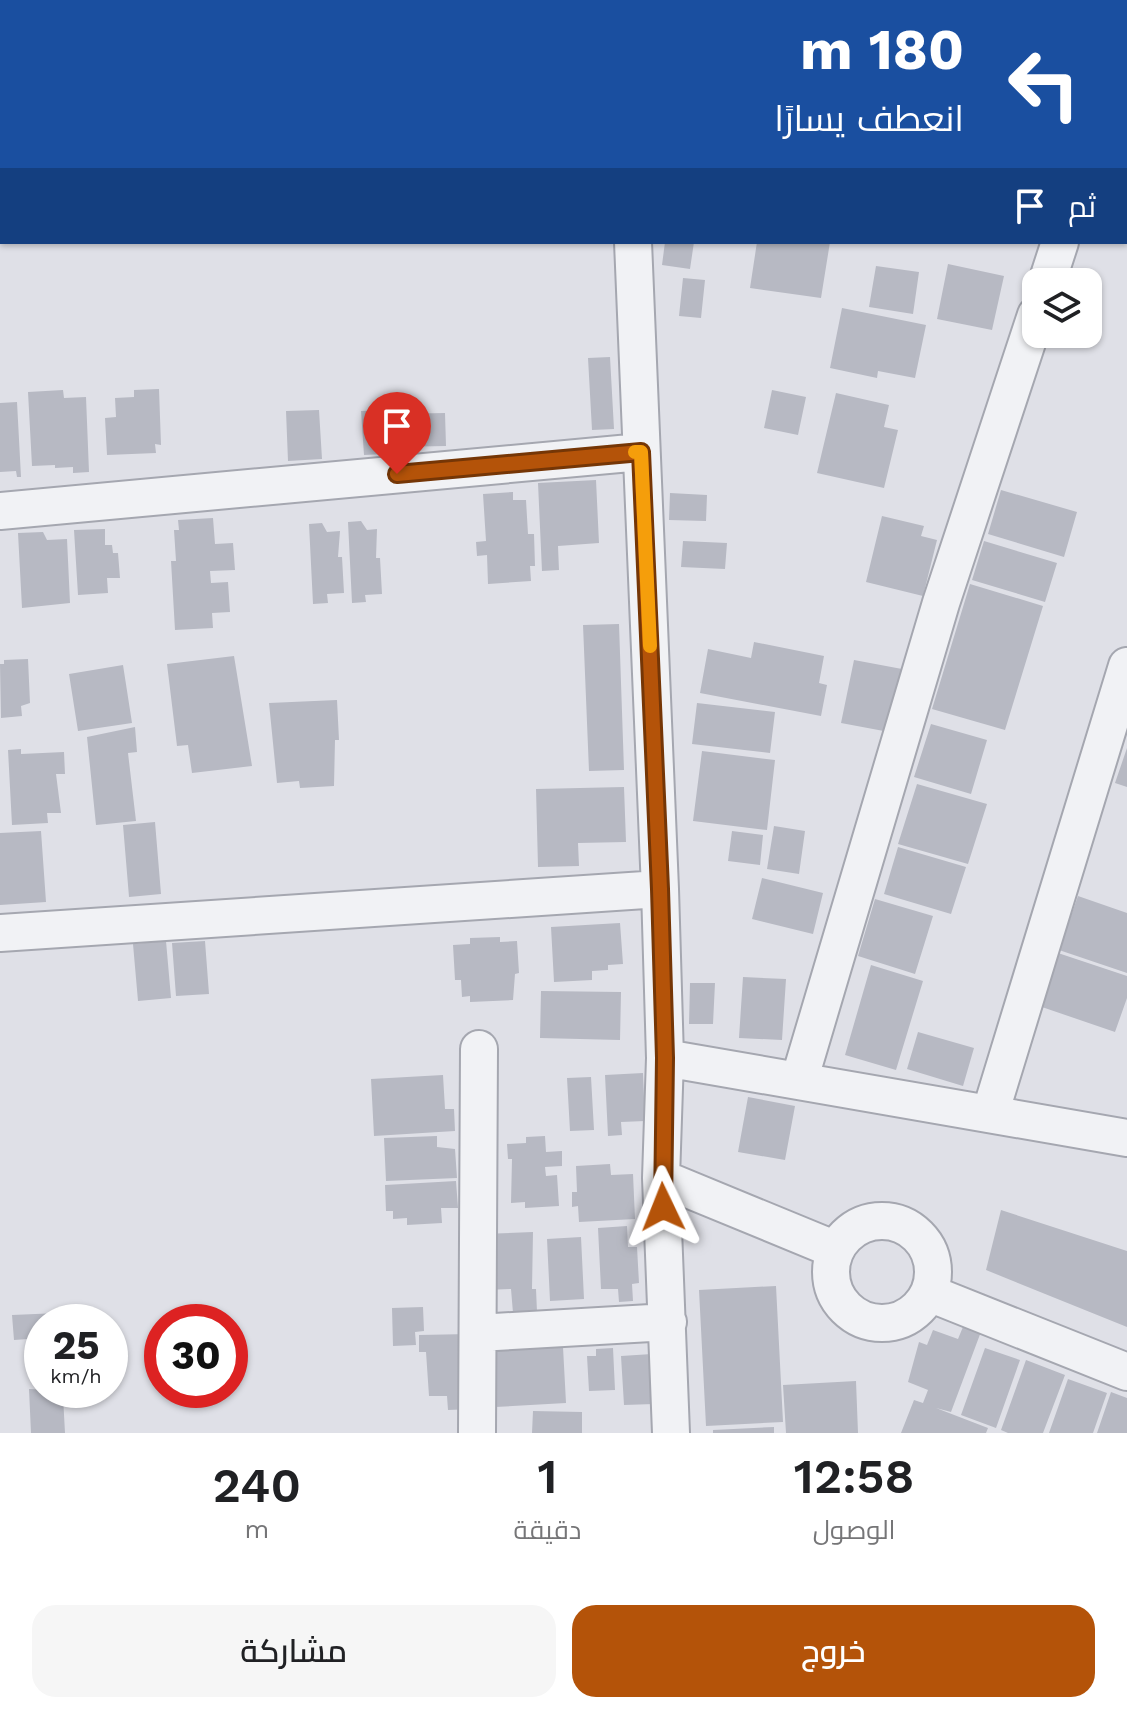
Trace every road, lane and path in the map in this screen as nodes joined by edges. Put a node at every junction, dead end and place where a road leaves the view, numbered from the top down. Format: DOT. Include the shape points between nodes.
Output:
graph roads {
  1 [pos="633,244"];
  2 [pos="1059,244"];
  3 [pos="1052,268"];
  4 [pos="1025,348"];
  5 [pos="641,452"];
  6 [pos="0,511"];
  7 [pos="1127,666"];
  8 [pos="660,889"];
  9 [pos="0,933"];
  10 [pos="479,1049"];
  11 [pos="665,1058"];
  12 [pos="799,1081"];
  13 [pos="990,1114"];
  14 [pos="1127,1138"];
  15 [pos="661,1178"];
  16 [pos="836,1250"];
  17 [pos="929,1293"];
  18 [pos="668,1322"];
  19 [pos="478,1333"];
  20 [pos="1127,1372"];
  21 [pos="477,1433"];
  22 [pos="671,1433"];
  1 -- 5 [label="street"];
  2 -- 3 [label="street"];
  4 -- 12 [label="street" via="941,603"];
  5 -- 6 [label="street"];
  5 -- 8 [label="street"];
  7 -- 13 [label="street"];
  8 -- 9 [label="street"];
  8 -- 11 [label="street"];
  10 -- 19 [label="street"];
  11 -- 12 [label="street"];
  11 -- 15 [label="street"];
  12 -- 13 [label="street"];
  13 -- 14 [label="street"];
  15 -- 16 [label="street"];
  15 -- 18 [label="street"];
  16 -- 17 [label="street" via="844,1238 868,1223 883,1221 911,1229 929,1251"];
  16 -- 17 [label="street" via="831,1279 835,1293 854,1315 882,1323 909,1316"];
  17 -- 20 [label="street"];
  18 -- 19 [label="street"];
  18 -- 22 [label="street"];
  19 -- 21 [label="street"];
}
